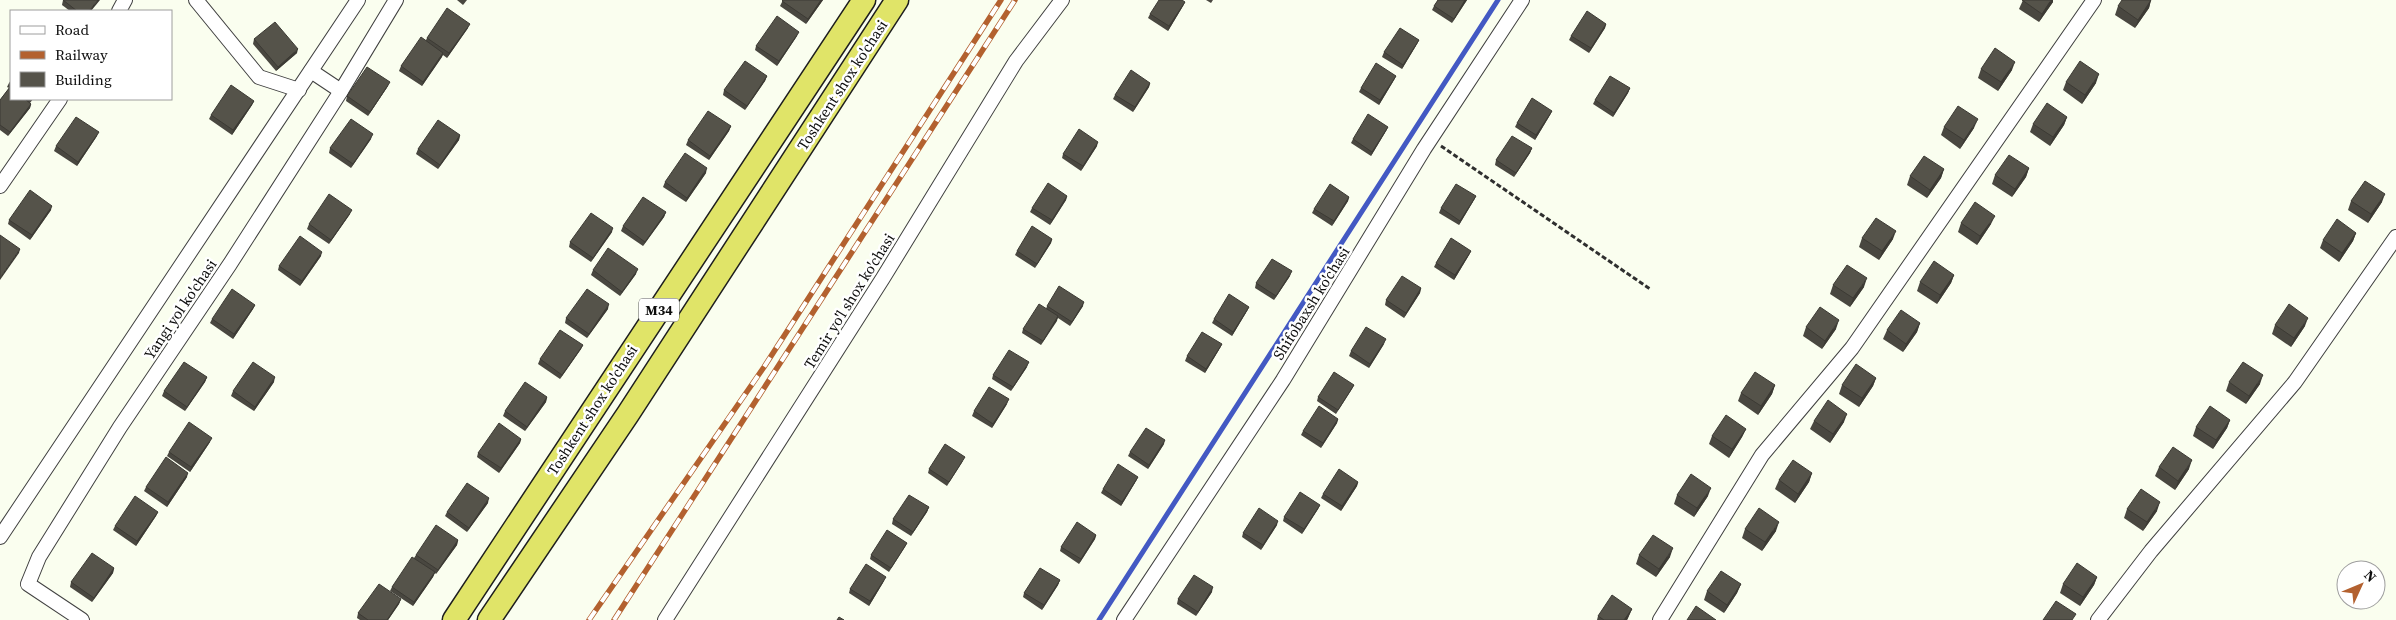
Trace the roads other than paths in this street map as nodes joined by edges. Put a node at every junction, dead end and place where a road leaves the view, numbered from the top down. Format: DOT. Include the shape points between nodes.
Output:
graph roads {
  1 [pos="196,0"];
  2 [pos="358,0"];
  3 [pos="396,0"];
  4 [pos="864,0"];
  5 [pos="897,0"];
  6 [pos="1062,0"];
  7 [pos="1522,0"];
  8 [pos="2094,0"];
  9 [pos="312,71"];
  10 [pos="299,90"];
  11 [pos="341,91"];
  12 [pos="59,100"];
  13 [pos="0,186"];
  14 [pos="2396,237"];
  15 [pos="0,537"];
  16 [pos="82,620"];
  17 [pos="454,620"];
  18 [pos="489,620"];
  19 [pos="665,620"];
  20 [pos="1124,620"];
  21 [pos="1660,620"];
  22 [pos="2098,620"];
  1 -- 10 [label="street" via="259,78"];
  2 -- 9 [label="street"];
  3 -- 11 [label="street, Yangi yol ko'chasi"];
  4 -- 17 [label="highway, Toshkent shox ko'chasi / M34"];
  5 -- 18 [label="highway, Toshkent shox ko'chasi / M34" via="628,414"];
  6 -- 19 [label="street, Temir yo'l shox ko'chasi" via="1016,61 884,278"];
  7 -- 20 [label="street, Shifobaxsh ko'chasi" via="1431,138 1283,380"];
  8 -- 21 [label="street" via="1852,348 1762,455"];
  9 -- 10 [label="street"];
  9 -- 11 [label="street"];
  10 -- 15 [label="street"];
  11 -- 16 [label="street, Yangi yol ko'chasi" via="120,427 39,557 28,584"];
  12 -- 13 [label="street"];
  14 -- 22 [label="street" via="2295,382 2151,551"];
}
